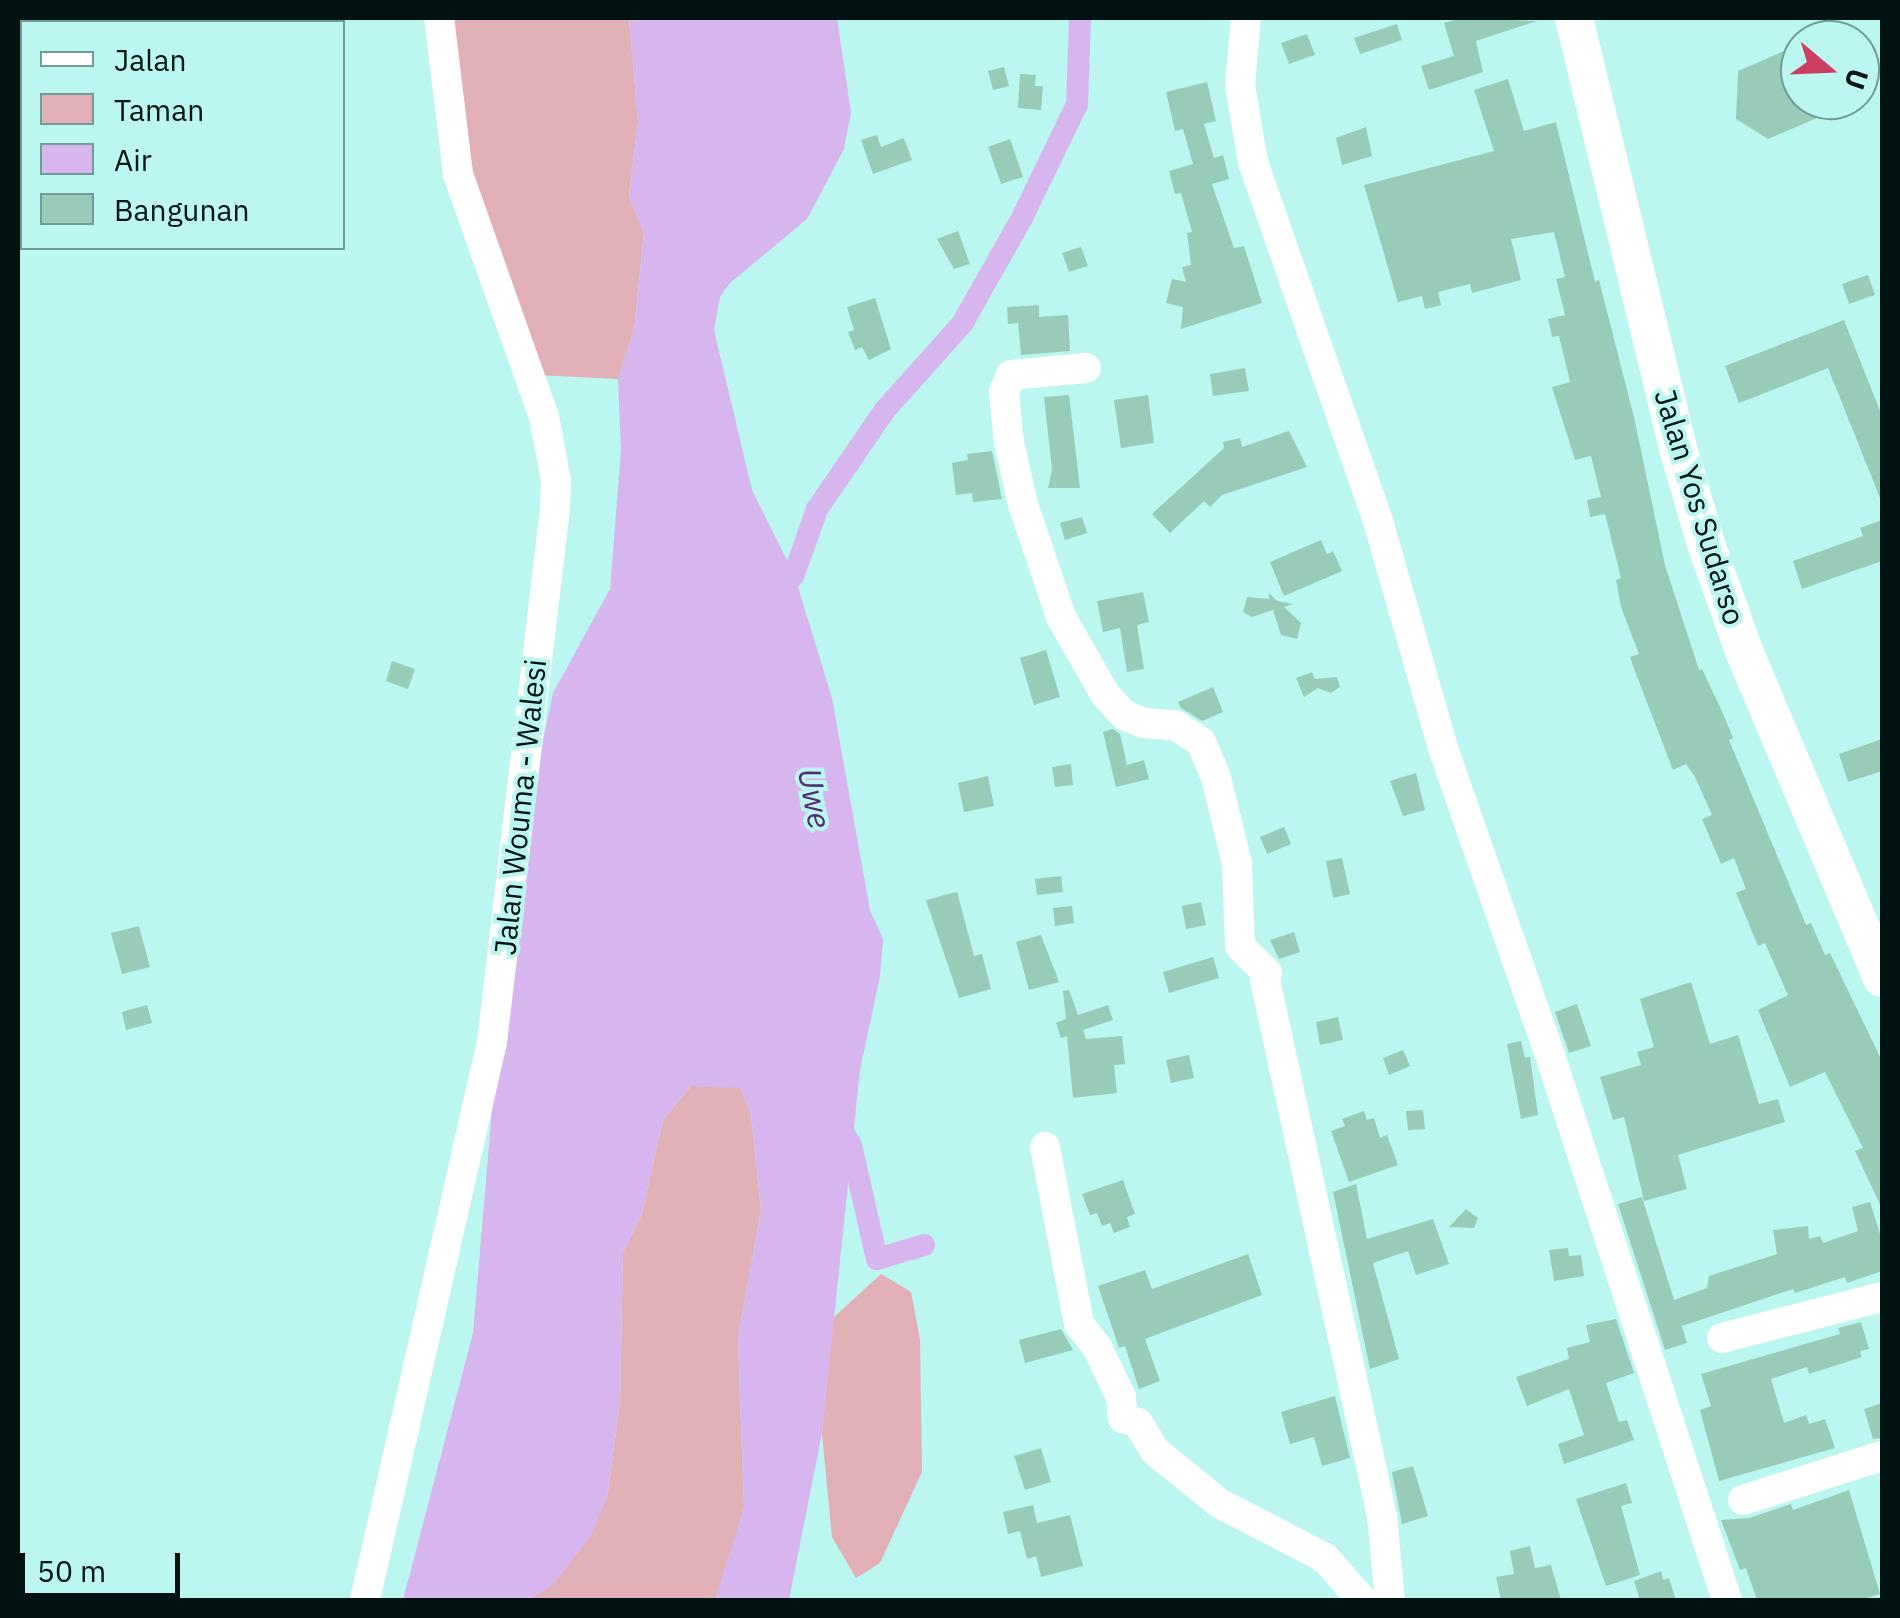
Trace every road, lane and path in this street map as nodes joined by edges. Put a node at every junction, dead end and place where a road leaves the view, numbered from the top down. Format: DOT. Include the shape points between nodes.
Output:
graph roads {
  1 [pos="439,18"];
  2 [pos="1246,18"];
  3 [pos="1574,18"];
  4 [pos="1086,368"];
  5 [pos="1882,978"];
  6 [pos="1045,1148"];
  7 [pos="1882,1296"];
  8 [pos="1722,1338"];
  9 [pos="1882,1456"];
  10 [pos="1743,1500"];
  11 [pos="365,1600"];
  12 [pos="1362,1600"];
  13 [pos="1390,1600"];
  14 [pos="1726,1600"];
  1 -- 11 [label="street, Jalan Wouma - Walesi" via="458,174 544,416 555,509 492,1042"];
  2 -- 14 [label="street" via="1240,85 1254,162 1378,521 1444,748"];
  3 -- 5 [label="main road, Jalan Yos Sudarso" via="1706,544 1744,652"];
  4 -- 13 [label="street" via="1011,375 1004,392 1023,504 1061,617 1105,694 1124,715 1176,726 1201,742 1216,777 1237,864 1240,946 1267,973 1382,1516"];
  6 -- 12 [label="street" via="1079,1324 1113,1380 1122,1418 1138,1423 1155,1452 1220,1503 1325,1558"];
  7 -- 8 [label="street"];
  9 -- 10 [label="street"];
}
